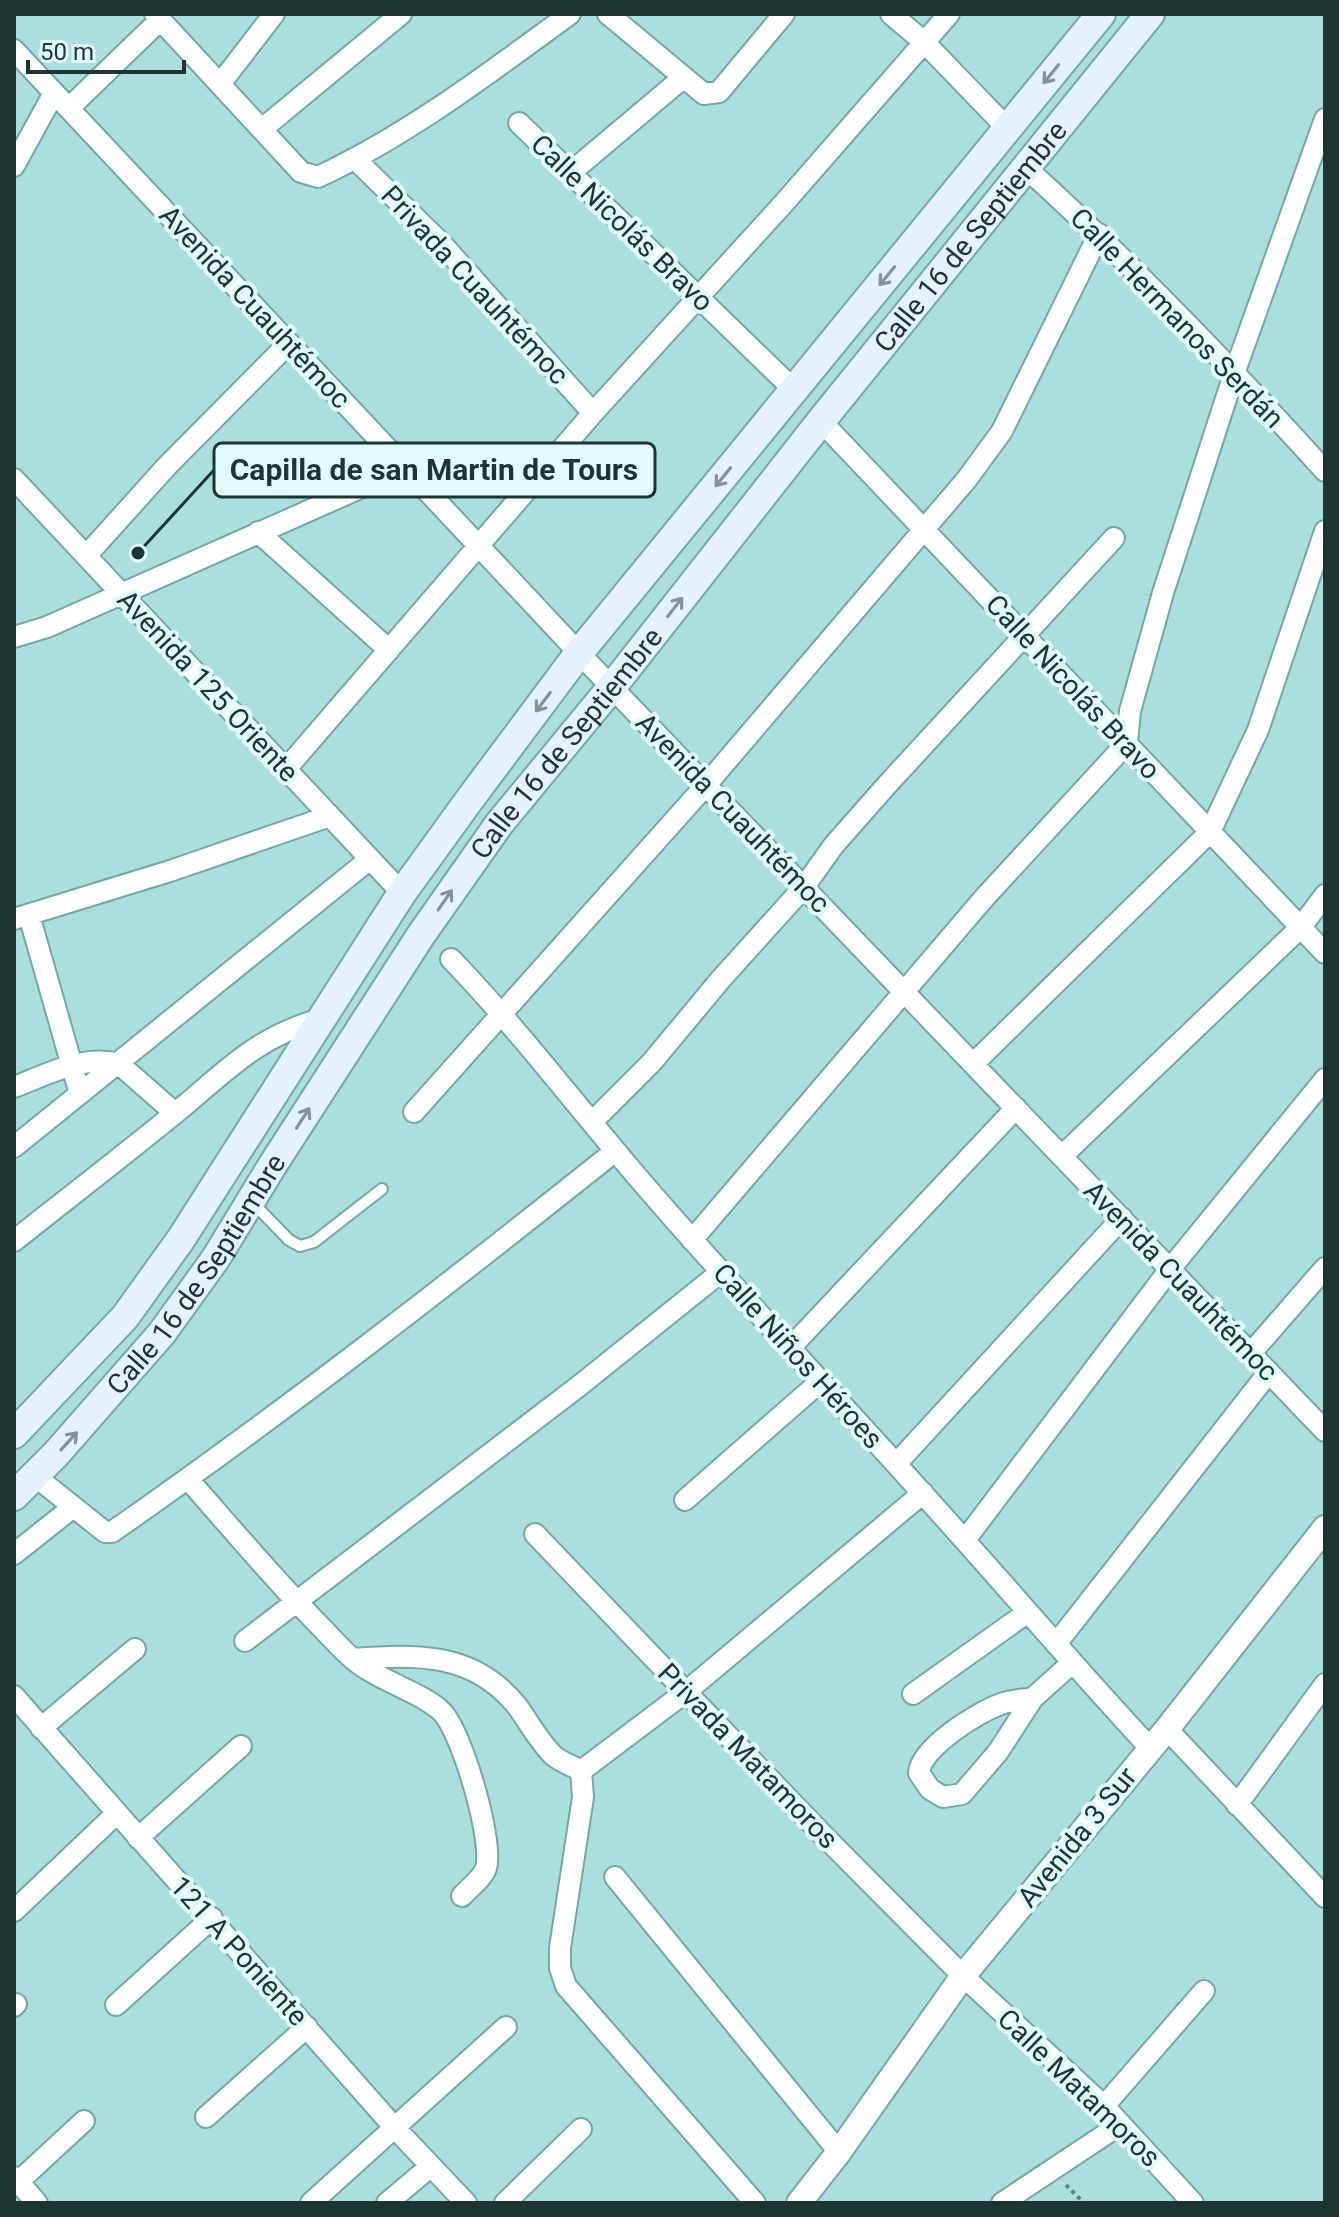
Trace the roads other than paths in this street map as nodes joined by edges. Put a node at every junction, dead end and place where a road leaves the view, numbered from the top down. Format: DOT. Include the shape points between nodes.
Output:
graph roads {
  1 [pos="274,14"];
  2 [pos="401,14"];
  3 [pos="570,14"];
  4 [pos="608,14"];
  5 [pos="784,14"];
  6 [pos="891,14"];
  7 [pos="949,14"];
  8 [pos="1101,14"];
  9 [pos="1150,14"];
  10 [pos="158,17"];
  11 [pos="924,42"];
  12 [pos="14,50"];
  13 [pos="684,77"];
  14 [pos="220,84"];
  15 [pos="54,93"];
  16 [pos="69,108"];
  17 [pos="1325,119"];
  18 [pos="519,123"];
  19 [pos="1007,128"];
  20 [pos="262,129"];
  21 [pos="356,160"];
  22 [pos="14,166"];
  23 [pos="1026,168"];
  24 [pos="570,173"];
  25 [pos="1099,234"];
  26 [pos="698,297"];
  27 [pos="289,343"];
  28 [pos="1235,371"];
  29 [pos="794,390"];
  30 [pos="593,413"];
  31 [pos="821,421"];
  32 [pos="405,468"];
  33 [pos="1325,471"];
  34 [pos="14,479"];
  35 [pos="924,530"];
  36 [pos="1325,531"];
  37 [pos="258,532"];
  38 [pos="1114,538"];
  39 [pos="478,545"];
  40 [pos="86,556"];
  41 [pos="120,592"];
  42 [pos="1025,636"];
  43 [pos="14,637"];
  44 [pos="389,650"];
  45 [pos="579,653"];
  46 [pos="612,687"];
  47 [pos="1127,743"];
  48 [pos="286,769"];
  49 [pos="706,785"];
  50 [pos="330,816"];
  51 [pos="1210,832"];
  52 [pos="370,859"];
  53 [pos="804,887"];
  54 [pos="402,893"];
  55 [pos="1325,895"];
  56 [pos="22,917"];
  57 [pos="1301,927"];
  58 [pos="1325,953"];
  59 [pos="451,959"];
  60 [pos="905,993"];
  61 [pos="503,1013"];
  62 [pos="320,1019"];
  63 [pos="119,1064"];
  64 [pos="973,1064"];
  65 [pos="73,1066"];
  66 [pos="1325,1079"];
  67 [pos="14,1087"];
  68 [pos="80,1094"];
  69 [pos="1016,1108"];
  70 [pos="414,1112"];
  71 [pos="175,1113"];
  72 [pos="593,1121"];
  73 [pos="14,1147"];
  74 [pos="614,1152"];
  75 [pos="1062,1156"];
  76 [pos="382,1189"];
  77 [pos="251,1201"];
  78 [pos="1122,1218"];
  79 [pos="692,1240"];
  80 [pos="14,1241"];
  81 [pos="1325,1268"];
  82 [pos="1170,1269"];
  83 [pos="721,1272"];
  84 [pos="790,1348"];
  85 [pos="1251,1353"];
  86 [pos="1269,1372"];
  87 [pos="821,1381"];
  88 [pos="15,1429"];
  89 [pos="1325,1431"];
  90 [pos="896,1464"];
  91 [pos="35,1476"];
  92 [pos="188,1479"];
  93 [pos="923,1493"];
  94 [pos="14,1496"];
  95 [pos="685,1500"];
  96 [pos="72,1508"];
  97 [pos="1325,1528"];
  98 [pos="535,1534"];
  99 [pos="965,1540"];
  100 [pos="14,1554"];
  101 [pos="297,1603"];
  102 [pos="1028,1612"];
  103 [pos="245,1641"];
  104 [pos="1056,1644"];
  105 [pos="135,1649"];
  106 [pos="353,1659"];
  107 [pos="1072,1663"];
  108 [pos="1325,1684"];
  109 [pos="687,1691"];
  110 [pos="913,1694"];
  111 [pos="1033,1698"];
  112 [pos="15,1701"];
  113 [pos="41,1728"];
  114 [pos="1167,1729"];
  115 [pos="241,1746"];
  116 [pos="1150,1748"];
  117 [pos="581,1771"];
  118 [pos="1237,1805"];
  119 [pos="117,1813"];
  120 [pos="138,1838"];
  121 [pos="615,1877"];
  122 [pos="1324,1895"];
  123 [pos="462,1896"];
  124 [pos="14,1911"];
  125 [pos="212,1918"];
  126 [pos="963,1976"];
  127 [pos="1204,1991"];
  128 [pos="116,2005"];
  129 [pos="307,2027"];
  130 [pos="506,2027"];
  131 [pos="1104,2106"];
  132 [pos="206,2117"];
  133 [pos="84,2121"];
  134 [pos="1121,2124"];
  135 [pos="394,2127"];
  136 [pos="581,2129"];
  137 [pos="839,2152"];
  138 [pos="431,2166"];
  139 [pos="16,2179"];
  140 [pos="37,2203"];
  141 [pos="311,2203"];
  142 [pos="387,2203"];
  143 [pos="466,2203"];
  144 [pos="505,2203"];
  145 [pos="755,2203"];
  146 [pos="799,2203"];
  147 [pos="1002,2203"];
  148 [pos="1193,2203"];
  1 -- 14 [label="street"];
  2 -- 20 [label="street"];
  3 -- 21 [label="street"];
  4 -- 13 [label="street"];
  5 -- 13 [label="street" via="719,92 704,94"];
  6 -- 11 [label="street"];
  7 -- 11 [label="street"];
  8 -- 19 [label="main road, Calle 16 de Septiembre, one-way"];
  9 -- 23 [label="main road, Calle 16 de Septiembre"];
  10 -- 14 [label="street"];
  10 -- 16 [label="street"];
  11 -- 19 [label="street"];
  11 -- 26 [label="street"];
  12 -- 15 [label="street, Avenida Cuauhtémoc"];
  13 -- 24 [label="street"];
  14 -- 20 [label="street"];
  15 -- 16 [label="street, Avenida Cuauhtémoc"];
  15 -- 22 [label="street"];
  16 -- 27 [label="street, Avenida Cuauhtémoc"];
  17 -- 28 [label="street"];
  18 -- 24 [label="street, Calle Nicolás Bravo"];
  19 -- 29 [label="main road, Calle 16 de Septiembre, one-way"];
  20 -- 21 [label="street" via="310,176"];
  21 -- 30 [label="street, Privada Cuauhtémoc" via="441,243"];
  23 -- 25 [label="street, Calle Hermanos Serdán"];
  23 -- 31 [label="main road, Calle 16 de Septiembre"];
  24 -- 26 [label="street, Calle Nicolás Bravo"];
  25 -- 28 [label="street, Calle Hermanos Serdán"];
  25 -- 35 [label="street" via="1002,431"];
  26 -- 29 [label="street, Calle Nicolás Bravo"];
  26 -- 30 [label="street"];
  27 -- 32 [label="street, Avenida Cuauhtémoc"];
  27 -- 40 [label="street"];
  28 -- 33 [label="street, Calle Hermanos Serdán"];
  28 -- 47 [label="street" via="1163,593 1130,711"];
  29 -- 45 [label="main road, Calle 16 de Septiembre, one-way"];
  30 -- 39 [label="street"];
  31 -- 35 [label="street, Calle Nicolás Bravo"];
  46 -- 31 [label="main road, Calle 16 de Septiembre, one-way"];
  32 -- 37 [label="street"];
  32 -- 39 [label="street, Avenida Cuauhtémoc"];
  34 -- 40 [label="street, Avenida 125 Oriente"];
  35 -- 42 [label="street, Calle Nicolás Bravo"];
  35 -- 49 [label="street"];
  36 -- 51 [label="street" via="1258,730"];
  37 -- 41 [label="street"];
  37 -- 44 [label="street"];
  38 -- 42 [label="street"];
  39 -- 44 [label="street"];
  39 -- 45 [label="street, Avenida Cuauhtémoc"];
  40 -- 41 [label="street, Avenida 125 Oriente"];
  41 -- 43 [label="street"];
  41 -- 48 [label="street, Avenida 125 Oriente"];
  42 -- 47 [label="street, Calle Nicolás Bravo"];
  42 -- 53 [label="street" via="834,845"];
  44 -- 48 [label="street"];
  45 -- 46 [label="street, Avenida Cuauhtémoc"];
  45 -- 54 [label="main road, Calle 16 de Septiembre, one-way"];
  46 -- 49 [label="street, Avenida Cuauhtémoc"];
  77 -- 46 [label="main road, Calle 16 de Septiembre, one-way" via="421,935 499,824"];
  47 -- 51 [label="street, Calle Nicolás Bravo"];
  47 -- 60 [label="street"];
  48 -- 50 [label="street, Avenida 125 Oriente"];
  49 -- 53 [label="street, Avenida Cuauhtémoc"];
  49 -- 61 [label="street"];
  50 -- 52 [label="street, Avenida 125 Oriente"];
  50 -- 56 [label="street"];
  51 -- 57 [label="street, Calle Nicolás Bravo"];
  51 -- 64 [label="street"];
  52 -- 54 [label="street, Avenida 125 Oriente"];
  52 -- 63 [label="street"];
  53 -- 60 [label="street, Avenida Cuauhtémoc"];
  53 -- 72 [label="street" via="652,1062"];
  54 -- 62 [label="main road, Calle 16 de Septiembre"];
  55 -- 57 [label="street"];
  56 -- 65 [label="street"];
  57 -- 58 [label="street, Calle Nicolás Bravo"];
  57 -- 75 [label="street"];
  59 -- 61 [label="street, Calle Niños Héroes"];
  60 -- 64 [label="street, Avenida Cuauhtémoc"];
  60 -- 79 [label="street"];
  61 -- 70 [label="street"];
  61 -- 72 [label="street, Calle Niños Héroes"];
  62 -- 71 [label="street" via="242,1055"];
  62 -- 88 [label="main road, Calle 16 de Septiembre" via="181,1239 125,1317"];
  63 -- 65 [label="street" via="98,1060"];
  63 -- 68 [label="street"];
  63 -- 71 [label="street"];
  64 -- 69 [label="street, Avenida Cuauhtémoc"];
  65 -- 67 [label="street"];
  65 -- 68 [label="street"];
  66 -- 82 [label="street"];
  68 -- 73 [label="street"];
  69 -- 75 [label="street, Avenida Cuauhtémoc"];
  69 -- 84 [label="street"];
  71 -- 80 [label="street"];
  72 -- 74 [label="street, Calle Niños Héroes"];
  74 -- 79 [label="street, Calle Niños Héroes"];
  74 -- 92 [label="street"];
  75 -- 78 [label="street, Avenida Cuauhtémoc"];
  76 -- 77 [label="lane" via="314,1242 300,1246"];
  91 -- 77 [label="main road, Calle 16 de Septiembre, one-way" via="162,1333"];
  78 -- 82 [label="street, Avenida Cuauhtémoc"];
  78 -- 90 [label="street"];
  79 -- 83 [label="street, Calle Niños Héroes"];
  81 -- 85 [label="street"];
  82 -- 85 [label="street, Avenida Cuauhtémoc"];
  82 -- 99 [label="street"];
  83 -- 84 [label="street, Calle Niños Héroes"];
  83 -- 101 [label="street"];
  84 -- 87 [label="street, Calle Niños Héroes"];
  85 -- 86 [label="street, Avenida Cuauhtémoc"];
  86 -- 89 [label="street, Avenida Cuauhtémoc"];
  86 -- 104 [label="street"];
  87 -- 90 [label="street, Calle Niños Héroes"];
  87 -- 95 [label="street"];
  90 -- 93 [label="street, Calle Niños Héroes"];
  91 -- 94 [label="main road, Calle 16 de Septiembre"];
  91 -- 96 [label="street"];
  92 -- 96 [label="street" via="112,1532"];
  92 -- 101 [label="street"];
  93 -- 99 [label="street, Calle Niños Héroes"];
  93 -- 109 [label="street"];
  96 -- 100 [label="street"];
  97 -- 114 [label="street, Avenida 3 Sur"];
  98 -- 109 [label="street, Privada Matamoros"];
  99 -- 102 [label="street, Calle Niños Héroes"];
  101 -- 103 [label="street"];
  101 -- 106 [label="street"];
  102 -- 104 [label="street, Calle Niños Héroes"];
  102 -- 110 [label="street"];
  104 -- 107 [label="street, Calle Niños Héroes"];
  105 -- 113 [label="street"];
  106 -- 117 [label="street" via="440,1659 472,1669 497,1683 555,1757"];
  106 -- 123 [label="street" via="442,1711 461,1743 487,1850 485,1870"];
  107 -- 111 [label="street"];
  107 -- 116 [label="street, Calle Niños Héroes"];
  108 -- 118 [label="street"];
  109 -- 117 [label="street"];
  109 -- 126 [label="street, Privada Matamoros"];
  111 -- 111 [label="street" via="986,1710 951,1733 919,1764 930,1789 943,1797 962,1794"];
  112 -- 113 [label="street, 121 A Poniente"];
  113 -- 119 [label="street, 121 A Poniente"];
  114 -- 116 [label="street, Avenida 3 Sur"];
  114 -- 118 [label="street"];
  115 -- 120 [label="street"];
  116 -- 126 [label="street, Avenida 3 Sur"];
  117 -- 145 [label="street" via="583,1797 560,1948 566,1986"];
  118 -- 122 [label="street"];
  119 -- 120 [label="street, 121 A Poniente"];
  119 -- 124 [label="street"];
  120 -- 125 [label="street, 121 A Poniente"];
  121 -- 137 [label="street"];
  125 -- 128 [label="street"];
  125 -- 129 [label="street, 121 A Poniente"];
  126 -- 131 [label="street, Calle Matamoros"];
  126 -- 137 [label="street, Avenida 3 Sur"];
  127 -- 131 [label="street"];
  129 -- 132 [label="street"];
  129 -- 135 [label="street, 121 A Poniente"];
  130 -- 135 [label="street"];
  131 -- 134 [label="street, Calle Matamoros"];
  133 -- 139 [label="street"];
  134 -- 147 [label="street"];
  134 -- 148 [label="street, Calle Matamoros"];
  135 -- 138 [label="street, 121 A Poniente"];
  135 -- 141 [label="street"];
  136 -- 144 [label="street"];
  137 -- 146 [label="street, Avenida 3 Sur"];
  138 -- 142 [label="street"];
  138 -- 143 [label="street, 121 A Poniente"];
  139 -- 140 [label="street"];
}
